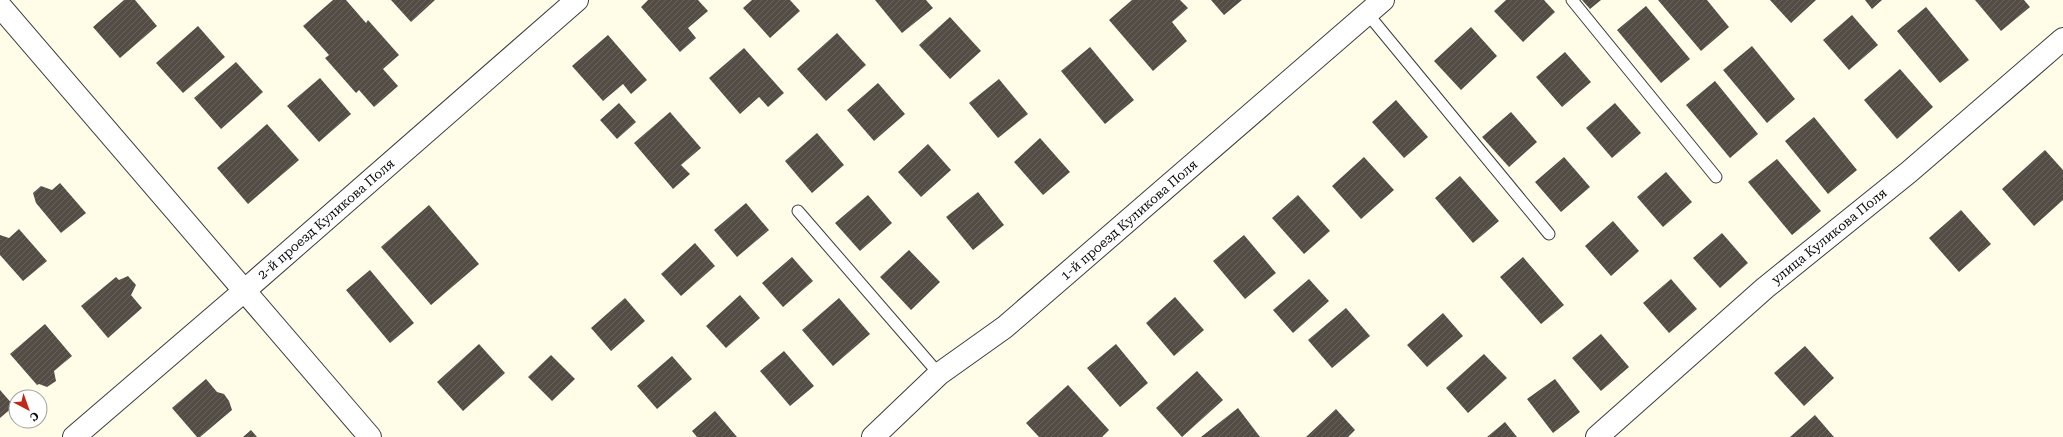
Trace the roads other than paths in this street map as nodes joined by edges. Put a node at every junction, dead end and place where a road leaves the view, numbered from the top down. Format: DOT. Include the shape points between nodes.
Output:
graph roads {
  1 [pos="577,0"];
  2 [pos="1572,0"];
  3 [pos="0,6"];
  4 [pos="1375,7"];
  5 [pos="2058,47"];
  6 [pos="1716,178"];
  7 [pos="798,211"];
  8 [pos="1549,234"];
  9 [pos="244,291"];
  10 [pos="940,374"];
  11 [pos="74,437"];
  12 [pos="370,437"];
  13 [pos="873,437"];
  14 [pos="1597,437"];
  1 -- 9 [label="street, 2-й проезд Куликова Поля"];
  2 -- 6 [label="lane"];
  3 -- 9 [label="street"];
  4 -- 8 [label="lane"];
  4 -- 10 [label="street, 1-й проезд Куликова Поля" via="1005,327"];
  5 -- 14 [label="street, улица Куликова Поля" via="1765,288"];
  7 -- 10 [label="lane"];
  9 -- 11 [label="street, 2-й проезд Куликова Поля"];
  9 -- 12 [label="street"];
  10 -- 13 [label="street, 1-й проезд Куликова Поля"];
}
